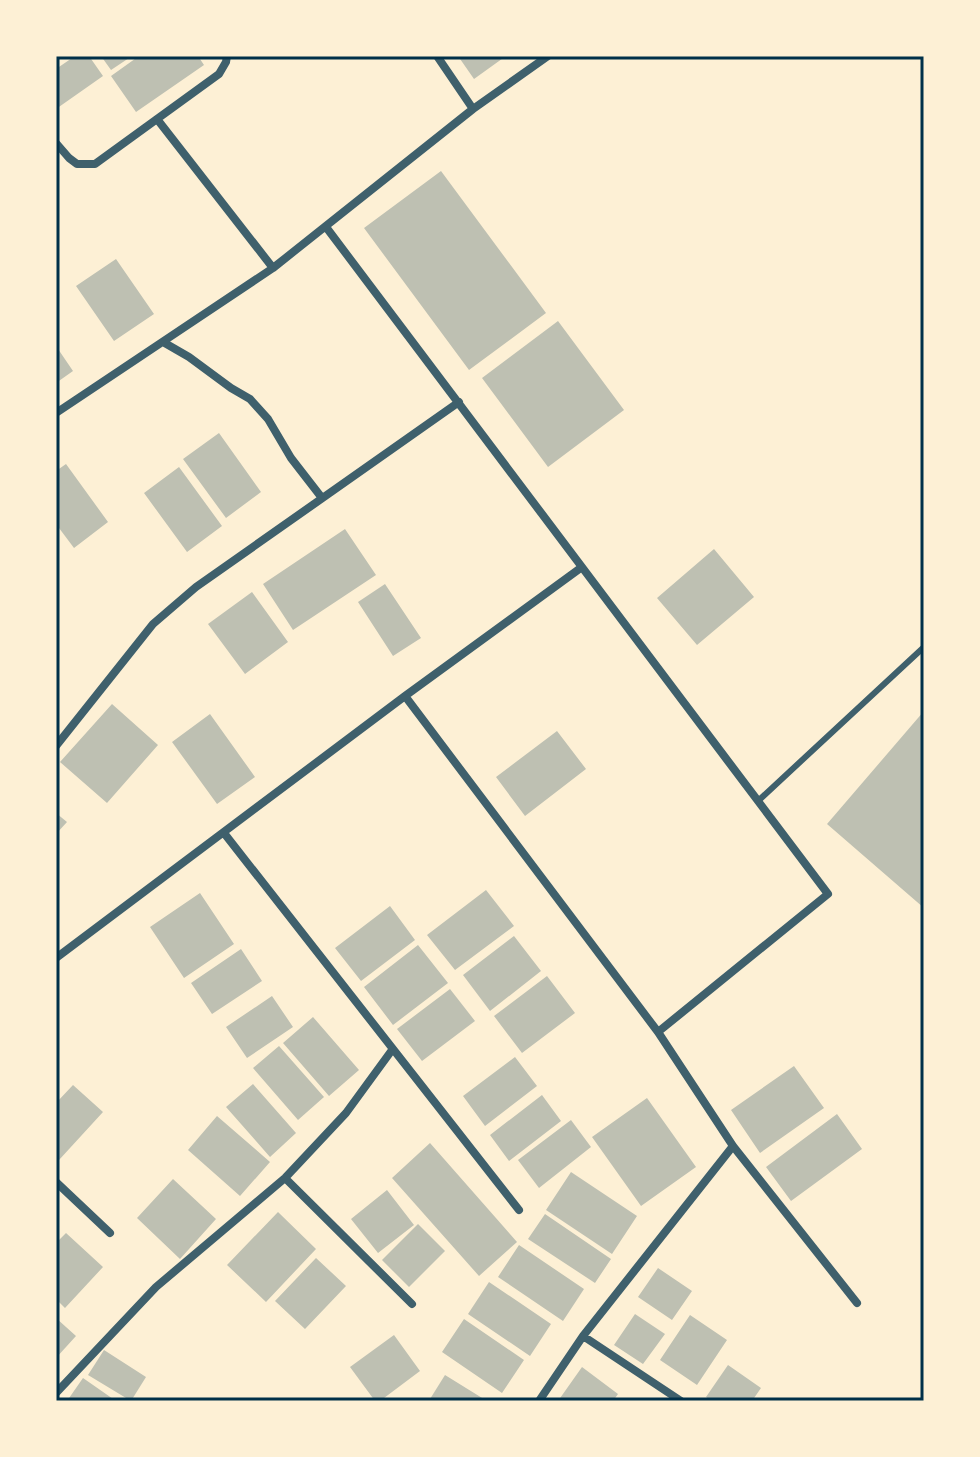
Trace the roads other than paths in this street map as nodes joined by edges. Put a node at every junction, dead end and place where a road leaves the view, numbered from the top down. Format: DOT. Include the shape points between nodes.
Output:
graph roads {
  1 [pos="227,56"];
  2 [pos="437,56"];
  3 [pos="548,56"];
  4 [pos="473,109"];
  5 [pos="157,119"];
  6 [pos="56,143"];
  7 [pos="326,227"];
  8 [pos="273,268"];
  9 [pos="163,342"];
  10 [pos="459,402"];
  11 [pos="56,413"];
  12 [pos="322,498"];
  13 [pos="582,567"];
  14 [pos="924,647"];
  15 [pos="405,696"];
  16 [pos="56,746"];
  17 [pos="758,801"];
  18 [pos="224,833"];
  19 [pos="56,958"];
  20 [pos="658,1032"];
  21 [pos="392,1050"];
  22 [pos="733,1146"];
  23 [pos="285,1178"];
  24 [pos="56,1182"];
  25 [pos="519,1210"];
  26 [pos="110,1233"];
  27 [pos="857,1303"];
  28 [pos="412,1304"];
  29 [pos="583,1336"];
  30 [pos="56,1393"];
  31 [pos="539,1401"];
  32 [pos="681,1401"];
  1 -- 5 [label="street" via="219,74"];
  2 -- 4 [label="street"];
  3 -- 4 [label="street"];
  4 -- 7 [label="street"];
  5 -- 6 [label="street" via="95,164 77,164"];
  5 -- 8 [label="street"];
  7 -- 8 [label="street"];
  7 -- 10 [label="street"];
  8 -- 9 [label="street"];
  9 -- 11 [label="street"];
  9 -- 12 [label="street" via="250,399"];
  10 -- 12 [label="street"];
  10 -- 13 [label="street"];
  12 -- 16 [label="street" via="153,624"];
  13 -- 15 [label="street"];
  13 -- 17 [label="street"];
  14 -- 17 [label="lane"];
  15 -- 18 [label="street"];
  15 -- 20 [label="street"];
  17 -- 20 [label="street" via="828,894"];
  18 -- 19 [label="street"];
  18 -- 21 [label="street"];
  20 -- 22 [label="street"];
  21 -- 23 [label="street" via="346,1113"];
  21 -- 25 [label="street"];
  22 -- 27 [label="street"];
  22 -- 29 [label="street"];
  23 -- 28 [label="street"];
  23 -- 30 [label="street" via="156,1287"];
  24 -- 26 [label="street"];
  29 -- 31 [label="street"];
  29 -- 32 [label="street"];
}
